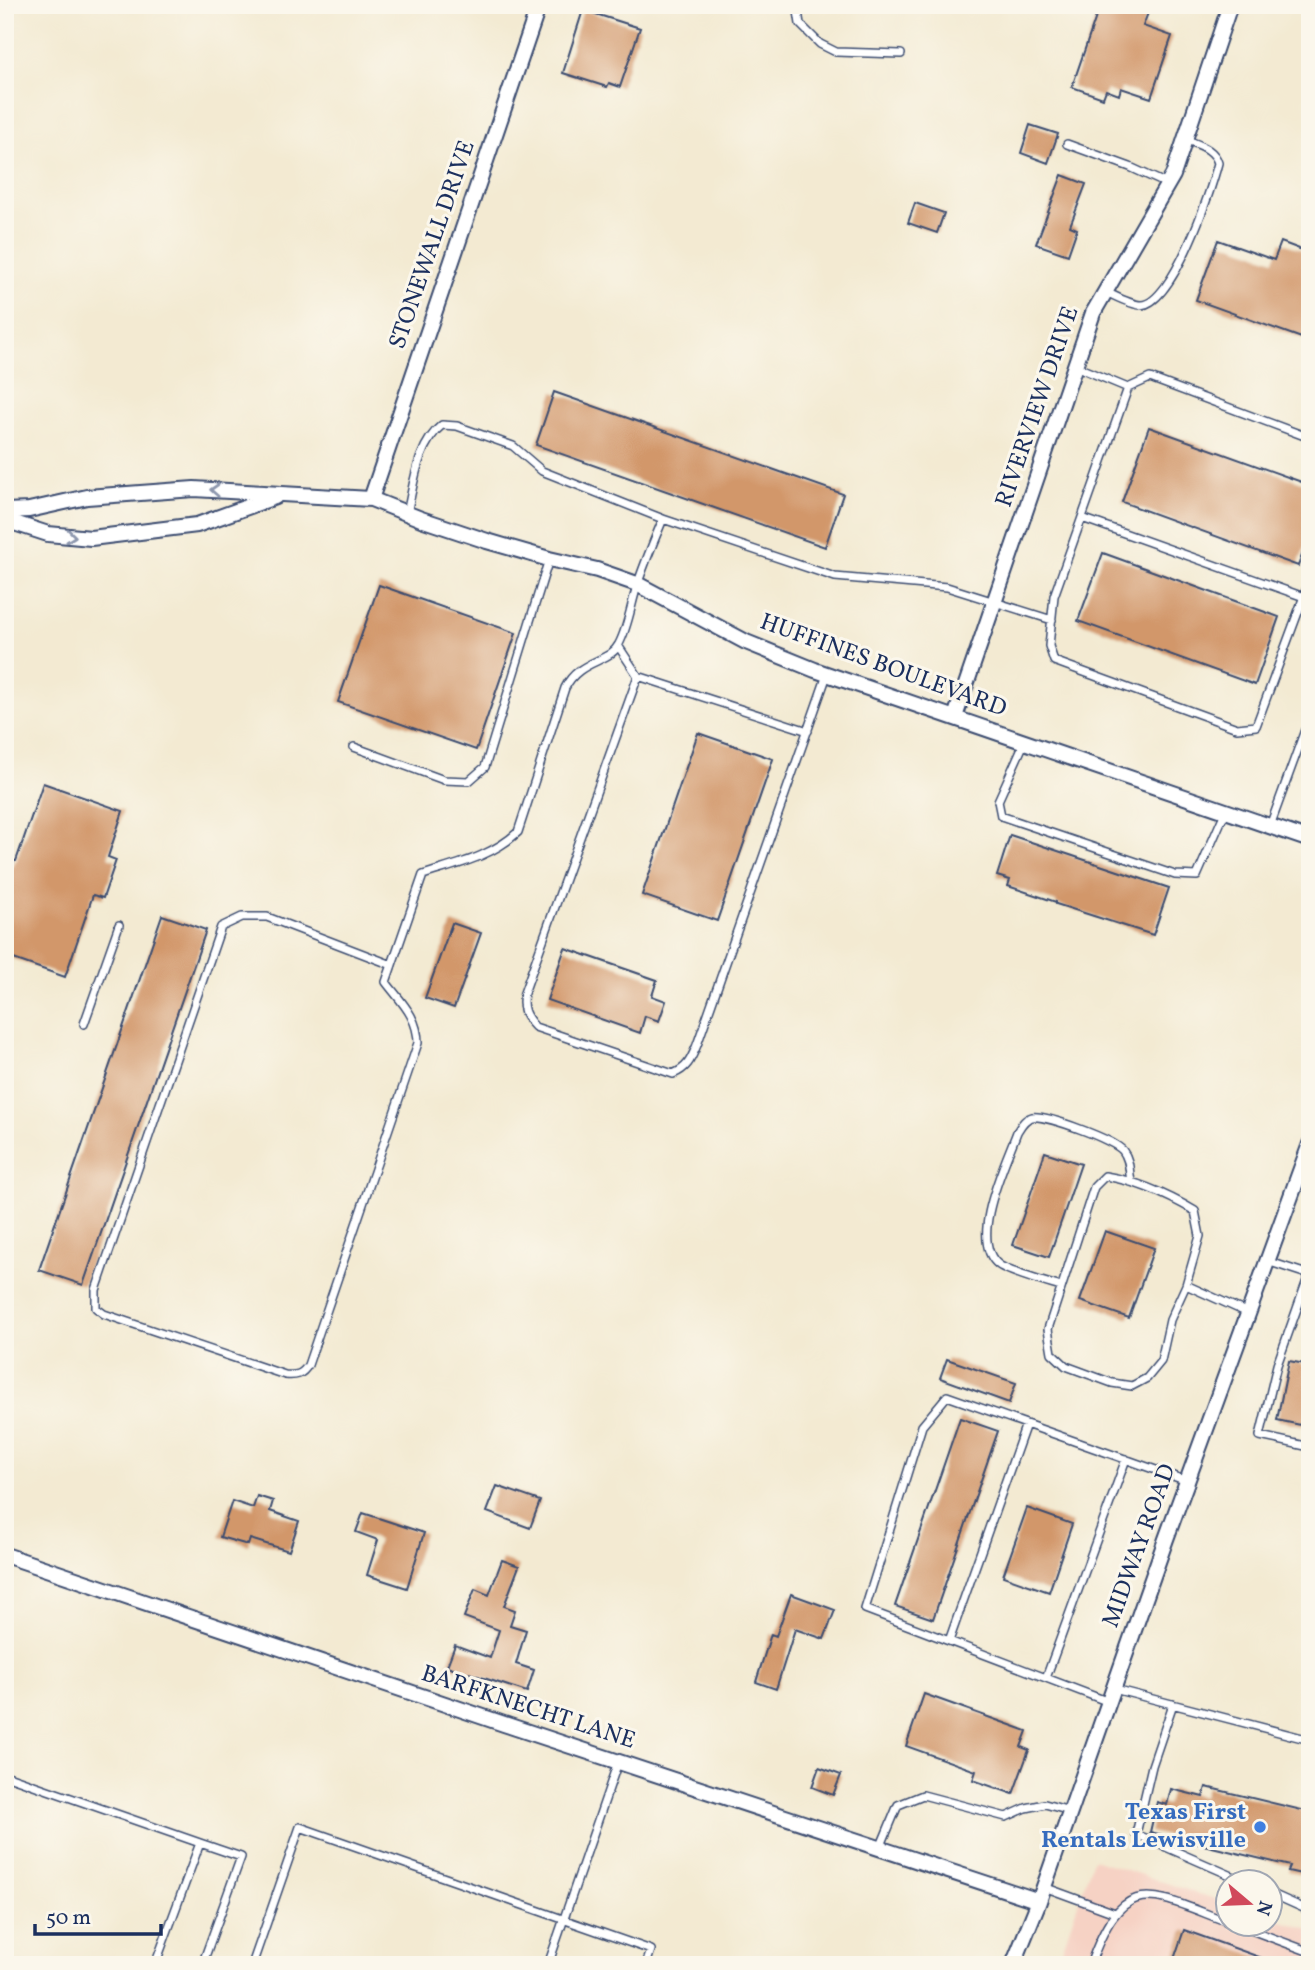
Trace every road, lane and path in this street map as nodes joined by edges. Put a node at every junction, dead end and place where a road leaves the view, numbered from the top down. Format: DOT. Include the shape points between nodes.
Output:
graph roads {
  1 [pos="539,5"];
  2 [pos="797,5"];
  3 [pos="1230,5"];
  4 [pos="901,54"];
  5 [pos="1185,139"];
  6 [pos="1067,144"];
  7 [pos="1167,184"];
  8 [pos="1105,292"];
  9 [pos="1075,366"];
  10 [pos="1128,388"];
  11 [pos="1310,438"];
  12 [pos="283,494"];
  13 [pos="370,499"];
  14 [pos="5,511"];
  15 [pos="407,514"];
  16 [pos="1082,518"];
  17 [pos="663,519"];
  18 [pos="5,520"];
  19 [pos="549,559"];
  20 [pos="1310,580"];
  21 [pos="637,584"];
  22 [pos="1304,597"];
  23 [pos="995,603"];
  24 [pos="1052,620"];
  25 [pos="619,647"];
  26 [pos="827,674"];
  27 [pos="638,676"];
  28 [pos="955,717"];
  29 [pos="1305,730"];
  30 [pos="807,732"];
  31 [pos="1025,741"];
  32 [pos="354,747"];
  33 [pos="1226,810"];
  34 [pos="1270,826"];
  35 [pos="1310,840"];
  36 [pos="119,925"];
  37 [pos="392,965"];
  38 [pos="84,1024"];
  39 [pos="1310,1143"];
  40 [pos="1130,1182"];
  41 [pos="1267,1261"];
  42 [pos="1309,1275"];
  43 [pos="1185,1285"];
  44 [pos="1061,1287"];
  45 [pos="1248,1313"];
  46 [pos="1027,1424"];
  47 [pos="1310,1447"];
  48 [pos="1126,1459"];
  49 [pos="1187,1480"];
  50 [pos="5,1555"];
  51 [pos="949,1641"];
  52 [pos="1046,1678"];
  53 [pos="1111,1695"];
  54 [pos="1173,1704"];
  55 [pos="1310,1740"];
  56 [pos="618,1762"];
  57 [pos="5,1775"];
  58 [pos="1070,1811"];
  59 [pos="200,1843"];
  60 [pos="880,1849"];
  61 [pos="1214,1868"];
  62 [pos="1041,1894"];
  63 [pos="1284,1900"];
  64 [pos="1310,1911"];
  65 [pos="1115,1913"];
  66 [pos="1214,1917"];
  67 [pos="564,1920"];
  68 [pos="1272,1938"];
  69 [pos="1310,1952"];
  70 [pos="155,1965"];
  71 [pos="202,1965"];
  72 [pos="252,1965"];
  73 [pos="548,1965"];
  74 [pos="646,1965"];
  75 [pos="1013,1965"];
  76 [pos="1090,1965"];
  1 -- 13 [label="street, STONEWALL DRIVE"];
  2 -- 4 [label="lane" via="800,24 820,44 836,52"];
  3 -- 5 [label="street, RIVERVIEW DRIVE"];
  5 -- 7 [label="street, RIVERVIEW DRIVE"];
  5 -- 8 [label="lane" via="1209,149 1218,163 1200,219 1167,287 1152,302 1139,305"];
  6 -- 7 [label="lane"];
  7 -- 8 [label="street, RIVERVIEW DRIVE"];
  8 -- 9 [label="street, RIVERVIEW DRIVE"];
  9 -- 10 [label="lane"];
  9 -- 23 [label="street, RIVERVIEW DRIVE"];
  10 -- 11 [label="lane" via="1150,378"];
  10 -- 16 [label="lane"];
  12 -- 13 [label="street, HUFFINES BOULEVARD"];
  12 -- 14 [label="street, HUFFINES BOULEVARD, one-way" via="194,489 87,497"];
  18 -- 12 [label="street, HUFFINES BOULEVARD, one-way" via="48,534 91,538 197,525"];
  13 -- 15 [label="street, HUFFINES BOULEVARD"];
  15 -- 17 [label="lane" via="419,461 432,433 442,425 513,446 542,471"];
  15 -- 19 [label="street, HUFFINES BOULEVARD"];
  16 -- 22 [label="lane"];
  16 -- 24 [label="lane" via="1054,597"];
  17 -- 21 [label="lane"];
  17 -- 23 [label="lane" via="835,577 947,587"];
  19 -- 21 [label="street, HUFFINES BOULEVARD"];
  19 -- 32 [label="lane" via="485,767 469,781 444,780"];
  20 -- 22 [label="lane"];
  21 -- 25 [label="lane"];
  21 -- 26 [label="street, HUFFINES BOULEVARD" via="746,642"];
  22 -- 24 [label="lane" via="1256,726 1237,728 1054,661 1049,646"];
  23 -- 24 [label="lane"];
  23 -- 28 [label="street, RIVERVIEW DRIVE"];
  25 -- 27 [label="lane"];
  25 -- 37 [label="lane" via="571,676 517,832 487,854 423,875"];
  26 -- 28 [label="street, HUFFINES BOULEVARD"];
  26 -- 30 [label="lane"];
  27 -- 30 [label="lane"];
  27 -- 30 [label="lane" via="522,1006 535,1027 673,1074 690,1063"];
  28 -- 31 [label="street, HUFFINES BOULEVARD"];
  29 -- 34 [label="lane"];
  31 -- 33 [label="street, HUFFINES BOULEVARD"];
  31 -- 33 [label="lane" via="998,801 1001,816 1175,875 1197,876"];
  33 -- 34 [label="street, HUFFINES BOULEVARD"];
  34 -- 35 [label="street, HUFFINES BOULEVARD"];
  36 -- 38 [label="lane"];
  37 -- 37 [label="lane" via="386,982 414,1018 418,1043 303,1373 285,1375 96,1308 96,1290 221,928 242,916 267,917"];
  39 -- 41 [label="street, MIDWAY ROAD"];
  40 -- 43 [label="lane" via="1195,1211 1200,1236"];
  40 -- 44 [label="lane" via="1105,1176 1094,1187"];
  40 -- 44 [label="lane" via="1128,1159 1121,1148 1052,1120 1032,1117 1024,1121 990,1208 987,1242 999,1266"];
  41 -- 42 [label="lane"];
  41 -- 45 [label="street, MIDWAY ROAD"];
  42 -- 47 [label="lane" via="1259,1436"];
  43 -- 44 [label="lane" via="1170,1320 1161,1361 1147,1378 1132,1385 1112,1383 1066,1366 1052,1353 1048,1329"];
  43 -- 45 [label="lane"];
  45 -- 49 [label="street, MIDWAY ROAD"];
  46 -- 48 [label="lane"];
  46 -- 51 [label="lane"];
  46 -- 51 [label="lane" via="947,1396 922,1426 865,1609"];
  48 -- 49 [label="lane"];
  48 -- 52 [label="lane"];
  49 -- 53 [label="street, MIDWAY ROAD"];
  50 -- 56 [label="street, BARFKNECHT LANE"];
  51 -- 52 [label="lane"];
  52 -- 53 [label="lane"];
  53 -- 54 [label="lane"];
  53 -- 58 [label="street, MIDWAY ROAD"];
  54 -- 55 [label="lane"];
  54 -- 61 [label="lane" via="1136,1834"];
  56 -- 60 [label="street, BARFKNECHT LANE"];
  56 -- 67 [label="lane"];
  57 -- 59 [label="lane"];
  58 -- 60 [label="lane" via="1045,1804 1006,1817 923,1795 898,1805"];
  58 -- 62 [label="street, MIDWAY ROAD"];
  59 -- 70 [label="lane"];
  59 -- 71 [label="lane" via="241,1857"];
  60 -- 62 [label="street, BARFKNECHT LANE"];
  62 -- 65 [label="lane"];
  62 -- 75 [label="street, MIDWAY ROAD"];
  63 -- 64 [label="lane"];
  65 -- 66 [label="lane" via="1129,1901 1149,1896"];
  65 -- 76 [label="lane"];
  67 -- 72 [label="lane" via="300,1827"];
  67 -- 73 [label="lane"];
  67 -- 74 [label="lane" via="651,1950"];
  68 -- 69 [label="lane"];
}
